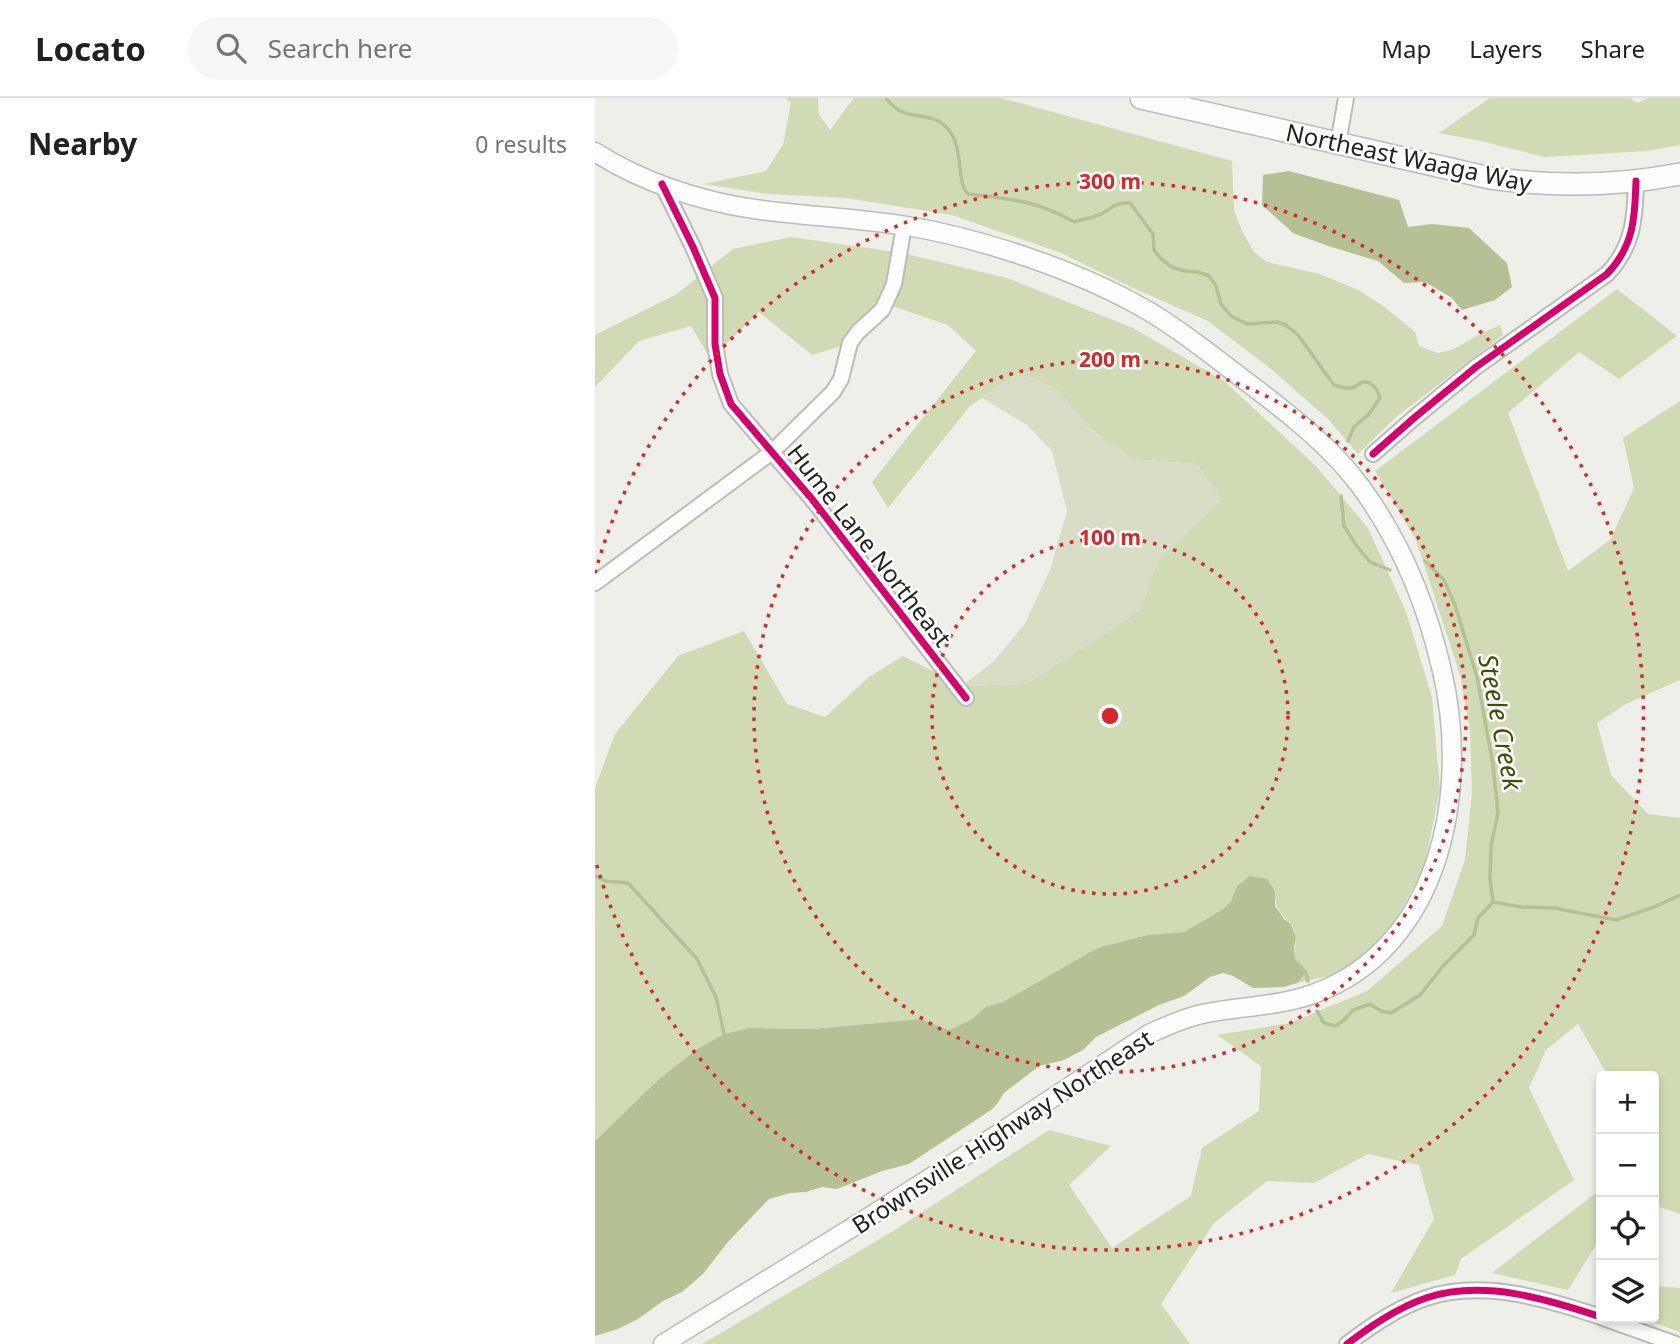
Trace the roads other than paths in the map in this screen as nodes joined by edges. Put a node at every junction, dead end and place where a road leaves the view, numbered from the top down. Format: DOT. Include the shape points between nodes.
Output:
graph roads {
  1 [pos="1141,98"];
  2 [pos="1346,98"];
  3 [pos="1338,144"];
  4 [pos="595,152"];
  5 [pos="1680,174"];
  6 [pos="1636,181"];
  7 [pos="662,184"];
  8 [pos="904,226"];
  9 [pos="772,452"];
  10 [pos="1373,454"];
  11 [pos="595,583"];
  12 [pos="966,698"];
  13 [pos="1596,1315"];
  14 [pos="1618,1323"];
  15 [pos="663,1344"];
  16 [pos="1346,1344"];
  17 [pos="1676,1344"];
  1 -- 3 [label="highway, Northeast Waaga Way"];
  2 -- 3 [label="street"];
  3 -- 6 [label="highway, Northeast Waaga Way" via="1517,182"];
  4 -- 7 [label="main road, Brownsville Highway Northeast"];
  5 -- 6 [label="highway, Northeast Waaga Way"];
  6 -- 10 [label="street" via="1630,239 1616,265 1476,367"];
  7 -- 8 [label="main road, Brownsville Highway Northeast" via="735,206"];
  7 -- 9 [label="street, Hume Lane Northeast" via="715,298 715,344 731,404"];
  8 -- 9 [label="street" via="894,284 882,310 850,343 834,392"];
  8 -- 15 [label="main road, Brownsville Highway Northeast" via="1017,254 1124,298 1236,373 1338,460 1378,512 1414,583 1434,639 1452,741 1446,824 1432,872 1413,912 1383,950 1352,975 1308,996 1205,1013 1149,1034"];
  9 -- 11 [label="street"];
  9 -- 12 [label="street, Hume Lane Northeast"];
  13 -- 16 [label="street" via="1532,1297 1457,1292 1403,1307"];
  14 -- 17 [label="street"];
}
